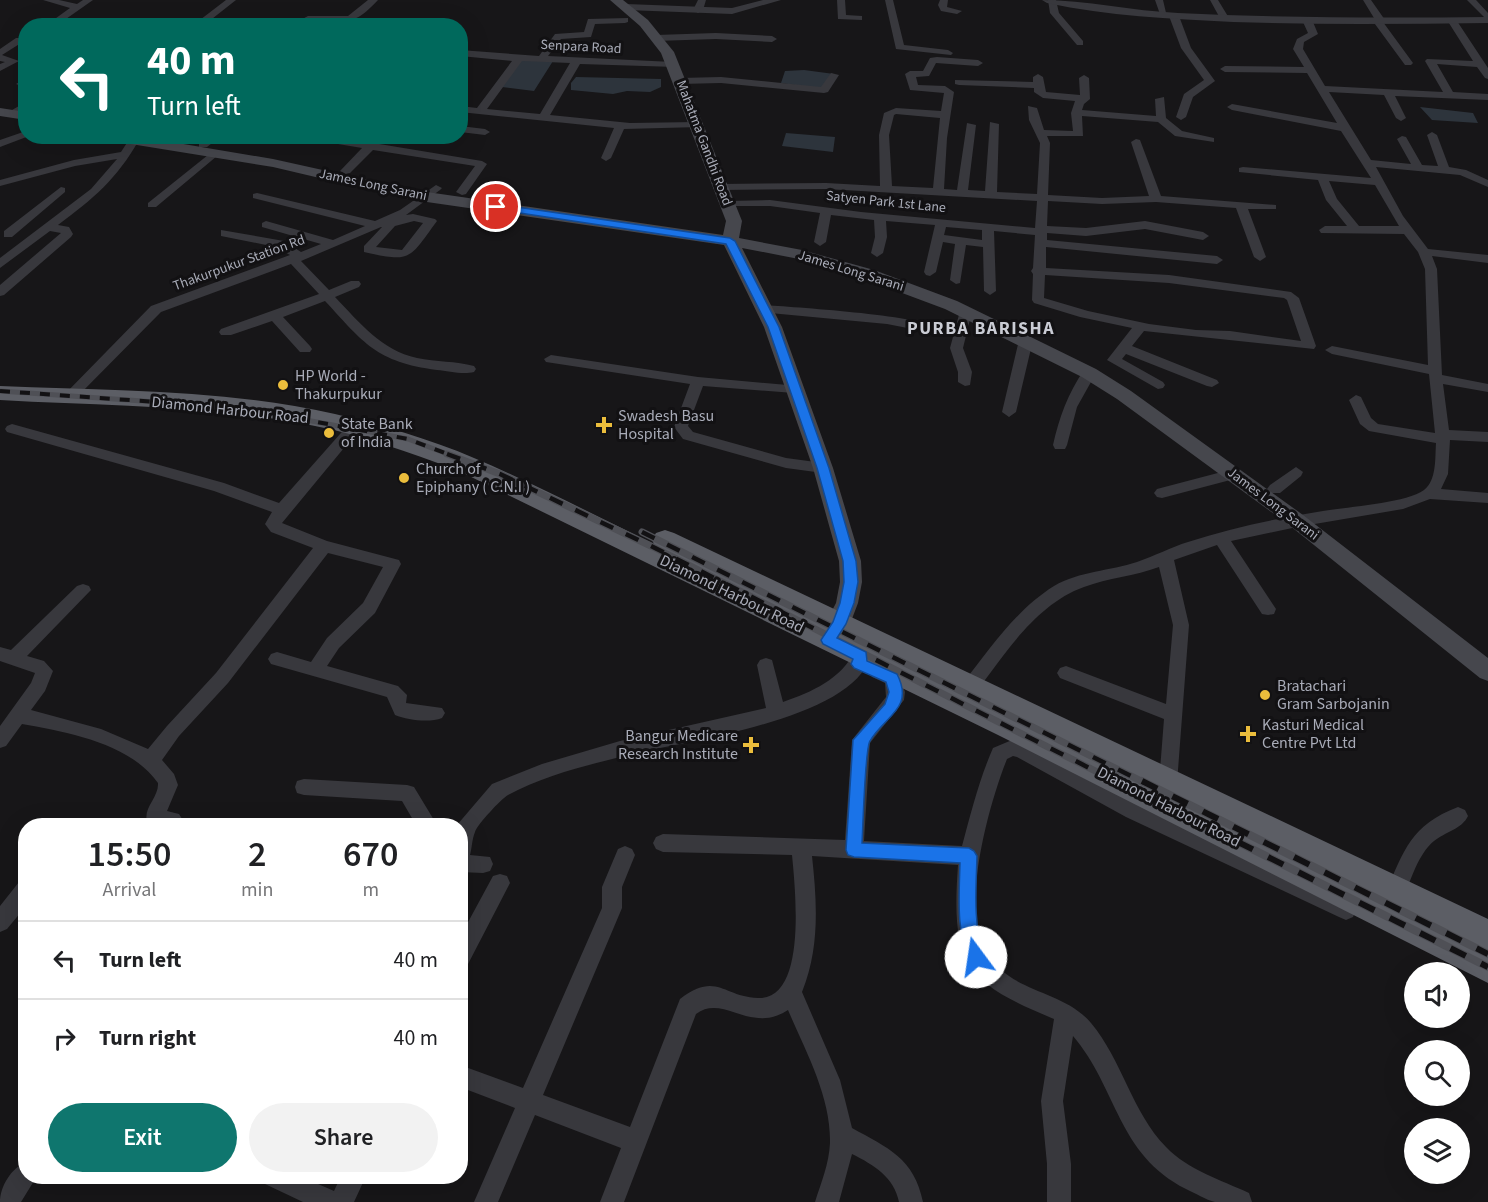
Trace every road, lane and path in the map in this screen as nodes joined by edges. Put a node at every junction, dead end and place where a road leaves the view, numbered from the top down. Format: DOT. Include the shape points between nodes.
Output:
graph roads {
  1 [pos="47,0"];
  2 [pos="89,0"];
  3 [pos="232,0"];
  4 [pos="374,0"];
  5 [pos="776,0"];
  6 [pos="841,0"];
  7 [pos="889,0"];
  8 [pos="944,0"];
  9 [pos="1159,0"];
  10 [pos="1214,0"];
  11 [pos="1367,0"];
  12 [pos="1471,0"];
  13 [pos="1050,1"];
  14 [pos="700,5"];
  15 [pos="78,7"];
  16 [pos="622,9"];
  17 [pos="957,11"];
  18 [pos="1169,15"];
  19 [pos="61,18"];
  20 [pos="207,18"];
  21 [pos="352,18"];
  22 [pos="859,18"];
  23 [pos="1224,18"];
  24 [pos="1379,20"];
  25 [pos="1452,20"];
  26 [pos="1487,20"];
  27 [pos="1308,22"];
  28 [pos="656,38"];
  29 [pos="772,39"];
  30 [pos="18,41"];
  31 [pos="1080,43"];
  32 [pos="0,53"];
  33 [pos="468,54"];
  34 [pos="958,54"];
  35 [pos="0,58"];
  36 [pos="542,58"];
  37 [pos="18,59"];
  38 [pos="517,59"];
  39 [pos="14,60"];
  40 [pos="577,60"];
  41 [pos="978,63"];
  42 [pos="1408,63"];
  43 [pos="1479,64"];
  44 [pos="673,65"];
  45 [pos="0,68"];
  46 [pos="1225,69"];
  47 [pos="1310,70"];
  48 [pos="834,75"];
  49 [pos="1488,76"];
  50 [pos="1084,78"];
  51 [pos="680,81"];
  52 [pos="959,82"];
  53 [pos="1322,89"];
  54 [pos="1388,92"];
  55 [pos="1450,95"];
  56 [pos="1488,97"];
  57 [pos="1085,99"];
  58 [pos="1160,99"];
  59 [pos="1232,107"];
  60 [pos="1032,108"];
  61 [pos="18,109"];
  62 [pos="468,110"];
  63 [pos="479,111"];
  64 [pos="1076,113"];
  65 [pos="946,115"];
  66 [pos="3,116"];
  67 [pos="1181,117"];
  68 [pos="543,118"];
  69 [pos="1401,118"];
  70 [pos="1161,119"];
  71 [pos="18,122"];
  72 [pos="994,124"];
  73 [pos="620,125"];
  74 [pos="696,125"];
  75 [pos="971,125"];
  76 [pos="1344,128"];
  77 [pos="468,130"];
  78 [pos="485,132"];
  79 [pos="1039,133"];
  80 [pos="1432,135"];
  81 [pos="18,137"];
  82 [pos="1402,139"];
  83 [pos="1210,140"];
  84 [pos="1136,142"];
  85 [pos="0,144"];
  86 [pos="135,144"];
  87 [pos="359,144"];
  88 [pos="210,145"];
  89 [pos="372,146"];
  90 [pos="606,158"];
  91 [pos="1368,163"];
  92 [pos="1418,167"];
  93 [pos="1444,169"];
  94 [pos="1243,170"];
  95 [pos="346,171"];
  96 [pos="1322,177"];
  97 [pos="1379,182"];
  98 [pos="0,183"];
  99 [pos="1488,184"];
  100 [pos="721,186"];
  101 [pos="886,189"];
  102 [pos="61,190"];
  103 [pos="431,192"];
  104 [pos="462,192"];
  105 [pos="938,192"];
  106 [pos="962,193"];
  107 [pos="991,194"];
  108 [pos="257,196"];
  109 [pos="1043,197"];
  110 [pos="1156,199"];
  111 [pos="728,204"];
  112 [pos="152,205"];
  113 [pos="1241,205"];
  114 [pos="1272,207"];
  115 [pos="826,211"];
  116 [pos="880,217"];
  117 [pos="387,223"];
  118 [pos="941,223"];
  119 [pos="266,225"];
  120 [pos="46,227"];
  121 [pos="988,227"];
  122 [pos="1355,229"];
  123 [pos="1325,230"];
  124 [pos="1407,230"];
  125 [pos="225,232"];
  126 [pos="4,234"];
  127 [pos="1041,235"];
  128 [pos="33,236"];
  129 [pos="1203,236"];
  130 [pos="731,237"];
  131 [pos="938,238"];
  132 [pos="961,241"];
  133 [pos="820,242"];
  134 [pos="334,244"];
  135 [pos="987,244"];
  136 [pos="1424,252"];
  137 [pos="877,253"];
  138 [pos="1260,257"];
  139 [pos="298,259"];
  140 [pos="1488,259"];
  141 [pos="1217,260"];
  142 [pos="0,264"];
  143 [pos="1037,271"];
  144 [pos="930,272"];
  145 [pos="956,280"];
  146 [pos="356,284"];
  147 [pos="990,291"];
  148 [pos="0,292"];
  149 [pos="328,295"];
  150 [pos="765,309"];
  151 [pos="966,311"];
  152 [pos="274,315"];
  153 [pos="1141,326"];
  154 [pos="928,328"];
  155 [pos="226,332"];
  156 [pos="1026,340"];
  157 [pos="1124,348"];
  158 [pos="305,349"];
  159 [pos="1332,350"];
  160 [pos="551,359"];
  161 [pos="1102,367"];
  162 [pos="469,369"];
  163 [pos="1436,375"];
  164 [pos="0,377"];
  165 [pos="698,381"];
  166 [pos="965,382"];
  167 [pos="1212,383"];
  168 [pos="1158,384"];
  169 [pos="1488,388"];
  170 [pos="794,389"];
  171 [pos="75,390"];
  172 [pos="0,393"];
  173 [pos="1356,400"];
  174 [pos="1010,412"];
  175 [pos="353,428"];
  176 [pos="12,429"];
  177 [pos="1443,437"];
  178 [pos="1488,437"];
  179 [pos="1060,444"];
  180 [pos="823,468"];
  181 [pos="1296,472"];
  182 [pos="1233,474"];
  183 [pos="1275,489"];
  184 [pos="1162,493"];
  185 [pos="1429,494"];
  186 [pos="1488,498"];
  187 [pos="282,510"];
  188 [pos="1304,519"];
  189 [pos="1221,538"];
  190 [pos="324,546"];
  191 [pos="1165,557"];
  192 [pos="83,590"];
  193 [pos="1268,609"];
  194 [pos="834,632"];
  195 [pos="1488,654"];
  196 [pos="7,656"];
  197 [pos="277,659"];
  198 [pos="860,660"];
  199 [pos="766,664"];
  200 [pos="315,670"];
  201 [pos="1488,671"];
  202 [pos="1066,673"];
  203 [pos="970,687"];
  204 [pos="776,712"];
  205 [pos="436,713"];
  206 [pos="1174,715"];
  207 [pos="19,716"];
  208 [pos="0,740"];
  209 [pos="152,759"];
  210 [pos="1168,783"];
  211 [pos="304,787"];
  212 [pos="1458,816"];
  213 [pos="155,818"];
  214 [pos="423,818"];
  215 [pos="468,822"];
  216 [pos="663,843"];
  217 [pos="801,846"];
  218 [pos="854,850"];
  219 [pos="625,855"];
  220 [pos="969,856"];
  221 [pos="468,864"];
  222 [pos="483,864"];
  223 [pos="500,883"];
  224 [pos="1396,892"];
  225 [pos="18,899"];
  226 [pos="0,922"];
  227 [pos="1488,936"];
  228 [pos="468,944"];
  229 [pos="1488,966"];
  230 [pos="1488,979"];
  231 [pos="791,991"];
  232 [pos="1066,1014"];
  233 [pos="468,1079"];
  234 [pos="530,1102"];
  235 [pos="841,1135"];
  236 [pos="634,1141"];
  237 [pos="19,1184"];
  238 [pos="291,1184"];
  239 [pos="350,1184"];
  240 [pos="7,1202"];
  241 [pos="330,1202"];
  242 [pos="341,1202"];
  243 [pos="486,1202"];
  244 [pos="612,1202"];
  245 [pos="827,1202"];
  246 [pos="911,1202"];
  247 [pos="1059,1202"];
  248 [pos="1240,1202"];
  1 -- 15 [label="street"];
  2 -- 15 [label="street"];
  3 -- 20 [label="street"];
  4 -- 21 [label="street"];
  5 -- 14 [label="street" via="732,11"];
  6 -- 22 [label="street" via="841,17"];
  7 -- 34 [label="street" via="899,47"];
  8 -- 17 [label="street" via="943,8"];
  9 -- 18 [label="street"];
  10 -- 23 [label="street"];
  11 -- 24 [label="street"];
  12 -- 26 [label="street"];
  13 -- 18 [label="street"];
  13 -- 31 [label="street"];
  14 -- 16 [label="street"];
  15 -- 19 [label="street"];
  16 -- 28 [label="main road, Mahatma Gandhi Road"];
  16 -- 36 [label="street" via="591,21 588,35 558,36"];
  18 -- 23 [label="street"];
  18 -- 67 [label="street" via="1210,81 1188,96"];
  23 -- 27 [label="street"];
  24 -- 25 [label="street"];
  24 -- 27 [label="street"];
  24 -- 42 [label="street"];
  25 -- 26 [label="street"];
  25 -- 43 [label="street"];
  27 -- 47 [label="street" via="1313,34 1298,44 1298,49"];
  28 -- 29 [label="street"];
  28 -- 44 [label="main road, Mahatma Gandhi Road"];
  30 -- 32 [label="street"];
  33 -- 38 [label="street"];
  35 -- 39 [label="street"];
  36 -- 38 [label="street, Senpara Road"];
  36 -- 40 [label="street, Senpara Road"];
  37 -- 39 [label="street"];
  38 -- 63 [label="street, Senpara Road"];
  39 -- 45 [label="street"];
  40 -- 44 [label="street, Senpara Road"];
  40 -- 68 [label="street"];
  41 -- 65 [label="street" via="933,60 926,74 910,74 913,87 948,90"];
  43 -- 49 [label="street"];
  43 -- 55 [label="street" via="1430,61"];
  44 -- 51 [label="main road, Mahatma Gandhi Road"];
  46 -- 47 [label="street"];
  47 -- 53 [label="street"];
  48 -- 51 [label="street" via="824,90 721,80"];
  50 -- 57 [label="street"];
  51 -- 74 [label="main road, Mahatma Gandhi Road"];
  52 -- 57 [label="street" via="1038,80 1043,95"];
  53 -- 54 [label="street"];
  53 -- 76 [label="street"];
  54 -- 55 [label="street"];
  54 -- 69 [label="street"];
  55 -- 56 [label="street"];
  57 -- 64 [label="street" via="1077,104"];
  58 -- 70 [label="street"];
  59 -- 76 [label="street"];
  60 -- 79 [label="street"];
  61 -- 66 [label="street"];
  62 -- 63 [label="street"];
  63 -- 68 [label="street"];
  64 -- 70 [label="street"];
  64 -- 79 [label="street" via="1077,135"];
  65 -- 101 [label="street" via="889,113 884,135"];
  65 -- 105 [label="street"];
  66 -- 71 [label="main road"];
  68 -- 73 [label="street"];
  70 -- 83 [label="street" via="1179,134"];
  72 -- 107 [label="street"];
  73 -- 74 [label="street"];
  73 -- 90 [label="street"];
  74 -- 100 [label="main road, Mahatma Gandhi Road"];
  75 -- 106 [label="street"];
  76 -- 91 [label="street"];
  77 -- 78 [label="street"];
  79 -- 109 [label="street" via="1045,143"];
  80 -- 93 [label="street"];
  81 -- 85 [label="street"];
  82 -- 92 [label="street"];
  84 -- 110 [label="street"];
  86 -- 88 [label="main road, James Long Sarani"];
  86 -- 98 [label="street"];
  86 -- 120 [label="street" via="108,179"];
  87 -- 89 [label="street"];
  88 -- 95 [label="main road"];
  88 -- 103 [label="main road, James Long Sarani" via="273,163"];
  88 -- 112 [label="street"];
  89 -- 95 [label="street"];
  89 -- 104 [label="street" via="482,164"];
  91 -- 92 [label="street"];
  91 -- 97 [label="street"];
  92 -- 93 [label="street"];
  93 -- 99 [label="street" via="1464,172"];
  94 -- 96 [label="street"];
  95 -- 103 [label="main road"];
  96 -- 97 [label="street"];
  96 -- 122 [label="street" via="1332,200"];
  97 -- 124 [label="street"];
  100 -- 101 [label="street"];
  100 -- 111 [label="main road, Mahatma Gandhi Road"];
  101 -- 105 [label="street"];
  102 -- 126 [label="street"];
  103 -- 104 [label="main road"];
  103 -- 117 [label="street, Thakurpukur Station Rd"];
  103 -- 130 [label="main road, James Long Sarani"];
  104 -- 130 [label="main road"];
  105 -- 106 [label="street"];
  106 -- 107 [label="street"];
  107 -- 109 [label="street"];
  108 -- 117 [label="street"];
  109 -- 110 [label="street"];
  109 -- 127 [label="street"];
  110 -- 113 [label="street"];
  111 -- 115 [label="street, Satyen Park 1st Lane" via="770,202"];
  111 -- 130 [label="main road, Mahatma Gandhi Road" via="734,221"];
  113 -- 114 [label="street"];
  113 -- 138 [label="street"];
  115 -- 116 [label="street, Satyen Park 1st Lane"];
  115 -- 133 [label="street"];
  116 -- 118 [label="street, Satyen Park 1st Lane"];
  116 -- 137 [label="street"];
  117 -- 134 [label="street, Thakurpukur Station Rd"];
  118 -- 121 [label="street, Satyen Park 1st Lane"];
  118 -- 131 [label="street"];
  119 -- 134 [label="street"];
  120 -- 128 [label="street"];
  120 -- 148 [label="street" via="67,234"];
  121 -- 127 [label="street, Satyen Park 1st Lane"];
  121 -- 135 [label="street"];
  122 -- 123 [label="street"];
  122 -- 124 [label="street"];
  124 -- 136 [label="street"];
  125 -- 139 [label="street" via="280,244"];
  126 -- 128 [label="street"];
  127 -- 129 [label="street" via="1145,225"];
  127 -- 141 [label="street"];
  127 -- 143 [label="street"];
  128 -- 142 [label="street"];
  130 -- 150 [label="main road, Mahatma Gandhi Road"];
  130 -- 151 [label="main road, James Long Sarani" via="868,274"];
  130 -- 161 [label="main road" via="849,260 901,276 1018,324"];
  131 -- 132 [label="street"];
  131 -- 144 [label="street"];
  132 -- 135 [label="street"];
  132 -- 145 [label="street"];
  134 -- 139 [label="street, Thakurpukur Station Rd"];
  135 -- 147 [label="street"];
  136 -- 140 [label="street"];
  136 -- 163 [label="street" via="1431,269"];
  139 -- 149 [label="street"];
  139 -- 171 [label="street, Thakurpukur Station Rd" via="156,309"];
  143 -- 153 [label="street" via="1038,300"];
  143 -- 153 [label="street" via="1168,279 1287,295 1293,298 1309,346"];
  146 -- 149 [label="street"];
  149 -- 152 [label="street"];
  149 -- 162 [label="street" via="384,352 418,362"];
  150 -- 154 [label="street" via="826,313"];
  150 -- 170 [label="main road, Mahatma Gandhi Road"];
  151 -- 156 [label="main road, James Long Sarani"];
  151 -- 166 [label="street" via="958,344 959,358 966,370"];
  152 -- 155 [label="street"];
  152 -- 158 [label="street"];
  153 -- 157 [label="street"];
  156 -- 161 [label="main road, James Long Sarani"];
  156 -- 174 [label="street"];
  157 -- 161 [label="street"];
  157 -- 167 [label="street"];
  159 -- 163 [label="street"];
  160 -- 165 [label="street"];
  161 -- 168 [label="street"];
  161 -- 179 [label="street" via="1082,381"];
  161 -- 182 [label="main road, James Long Sarani" via="1124,395"];
  161 -- 183 [label="main road"];
  163 -- 169 [label="street"];
  163 -- 177 [label="street"];
  164 -- 171 [label="highway, Diamond Harbour Road"];
  165 -- 170 [label="street"];
  165 -- 180 [label="street" via="682,421 681,427 688,436 786,463"];
  170 -- 180 [label="main road, Mahatma Gandhi Road"];
  171 -- 172 [label="highway, Diamond Harbour Road"];
  171 -- 175 [label="highway, Diamond Harbour Road" via="294,414"];
  171 -- 194 [label="highway, Diamond Harbour Road" via="185,390 293,401 403,422 478,450"];
  173 -- 177 [label="street" via="1365,421 1374,428"];
  175 -- 187 [label="street"];
  175 -- 194 [label="highway, Diamond Harbour Road" via="464,463"];
  176 -- 187 [label="street" via="219,487"];
  177 -- 178 [label="street"];
  177 -- 185 [label="street" via="1441,474"];
  180 -- 194 [label="main road, Mahatma Gandhi Road" via="850,561 851,582"];
  181 -- 183 [label="street"];
  182 -- 184 [label="street"];
  182 -- 188 [label="main road, James Long Sarani"];
  183 -- 188 [label="main road"];
  185 -- 186 [label="street"];
  185 -- 188 [label="street" via="1403,504"];
  187 -- 190 [label="street" via="273,524 277,528"];
  188 -- 189 [label="street"];
  188 -- 195 [label="main road"];
  188 -- 201 [label="main road, James Long Sarani"];
  189 -- 191 [label="street"];
  189 -- 193 [label="street"];
  190 -- 200 [label="street" via="393,564 369,608 333,643"];
  190 -- 209 [label="street" via="222,678"];
  191 -- 203 [label="street" via="1061,590 1033,611"];
  191 -- 206 [label="street" via="1181,626"];
  192 -- 196 [label="street"];
  194 -- 198 [label="highway, Diamond Harbour Road"];
  194 -- 203 [label="highway, Diamond Harbour Road"];
  196 -- 207 [label="street" via="44,671"];
  197 -- 200 [label="street"];
  198 -- 204 [label="street" via="842,681 815,698"];
  198 -- 218 [label="street" via="892,678 896,692 892,706 861,740"];
  198 -- 229 [label="highway, Diamond Harbour Road" via="1008,726"];
  199 -- 204 [label="street"];
  200 -- 205 [label="street" via="392,691 398,695 401,710"];
  202 -- 206 [label="street"];
  203 -- 210 [label="highway, Diamond Harbour Road"];
  204 -- 215 [label="street" via="549,770 499,790"];
  206 -- 210 [label="street"];
  207 -- 208 [label="street"];
  207 -- 209 [label="street" via="80,729"];
  209 -- 213 [label="street" via="168,780"];
  210 -- 224 [label="highway, Diamond Harbour Road"];
  211 -- 214 [label="street" via="407,793"];
  212 -- 224 [label="street" via="1426,835 1415,849"];
  216 -- 217 [label="street"];
  217 -- 218 [label="street"];
  217 -- 231 [label="street" via="805,942"];
  218 -- 220 [label="street"];
  219 -- 234 [label="street" via="610,888 612,908"];
  220 -- 230 [label="street" via="999,754 1012,748 1133,811"];
  220 -- 232 [label="street" via="966,913 976,957 992,977 1031,1000"];
  221 -- 222 [label="street"];
  223 -- 228 [label="street"];
  224 -- 227 [label="highway, Diamond Harbour Road"];
  225 -- 226 [label="street"];
  231 -- 235 [label="street" via="829,1086"];
  231 -- 236 [label="street" via="785,1000 768,1009 715,995 696,999 682,1018"];
  232 -- 247 [label="street" via="1052,1101"];
  232 -- 248 [label="street" via="1082,1028 1157,1155"];
  233 -- 234 [label="street"];
  234 -- 236 [label="street"];
  234 -- 243 [label="street"];
  235 -- 245 [label="street" via="840,1155"];
  235 -- 246 [label="street" via="897,1169 905,1178"];
  236 -- 244 [label="street"];
  237 -- 240 [label="street"];
  238 -- 241 [label="street"];
  239 -- 242 [label="street"];
}
